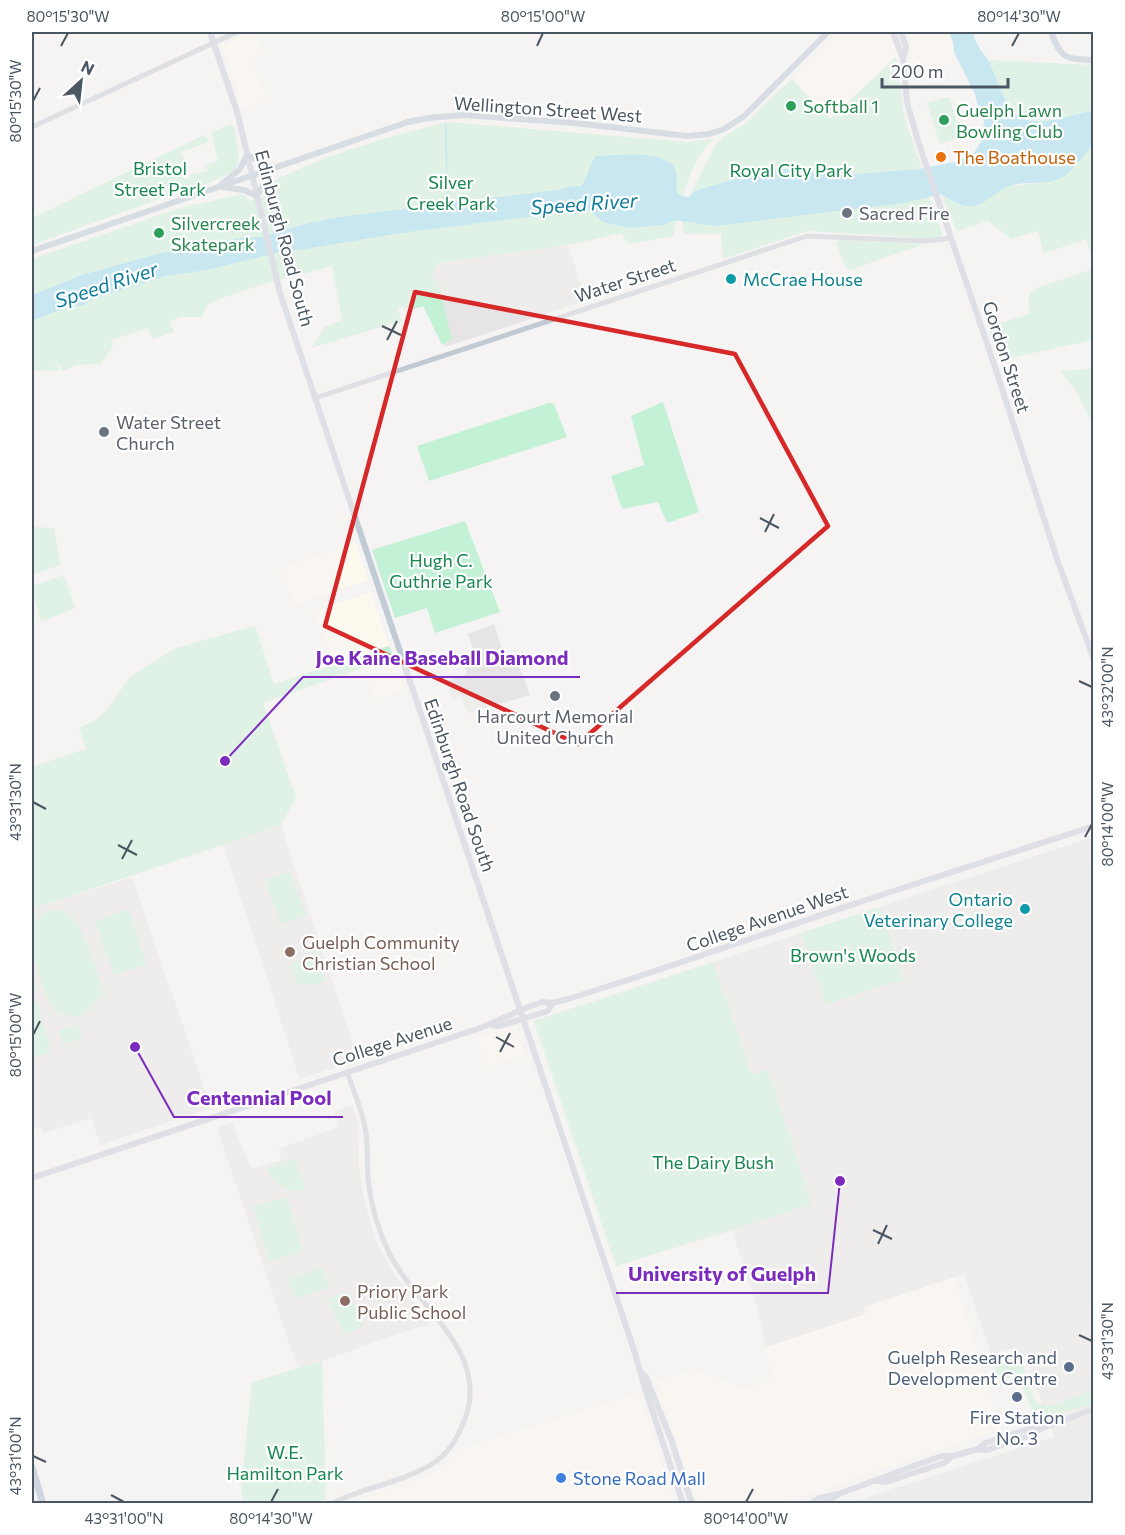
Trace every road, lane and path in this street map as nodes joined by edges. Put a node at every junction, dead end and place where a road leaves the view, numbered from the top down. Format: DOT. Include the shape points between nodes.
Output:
graph roads {
  1 [pos="210,32"];
  2 [pos="237,32"];
  3 [pos="828,32"];
  4 [pos="893,32"];
  5 [pos="901,32"];
  6 [pos="1052,32"];
  7 [pos="214,42"];
  8 [pos="903,60"];
  9 [pos="1094,60"];
  10 [pos="32,127"];
  11 [pos="247,155"];
  12 [pos="273,168"];
  13 [pos="251,176"];
  14 [pos="220,186"];
  15 [pos="257,196"];
  16 [pos="951,238"];
  17 [pos="32,251"];
  18 [pos="315,398"];
  19 [pos="1094,660"];
  20 [pos="1094,826"];
  21 [pos="552,1003"];
  22 [pos="520,1010"];
  23 [pos="523,1018"];
  24 [pos="490,1024"];
  25 [pos="347,1072"];
  26 [pos="32,1178"];
  27 [pos="642,1373"];
  28 [pos="1094,1409"];
  29 [pos="32,1467"];
  30 [pos="839,1494"];
  31 [pos="44,1503"];
  32 [pos="331,1503"];
  33 [pos="683,1503"];
  34 [pos="692,1503"];
  35 [pos="811,1503"];
  36 [pos="817,1503"];
  37 [pos="823,1503"];
  1 -- 7 [label="main road, Edinburgh Road South"];
  2 -- 7 [label="street"];
  3 -- 12 [label="main road, Wellington Street West" via="743,117 709,134 687,136 575,123 445,116 408,122"];
  4 -- 8 [label="main road, Gordon Street"];
  5 -- 8 [label="main road, Gordon Street" via="906,47"];
  6 -- 9 [label="main road" via="1059,52 1068,58"];
  7 -- 10 [label="street"];
  7 -- 11 [label="main road, Edinburgh Road South"];
  8 -- 16 [label="main road, Gordon Street" via="907,102"];
  11 -- 12 [label="main road"];
  11 -- 13 [label="main road, Edinburgh Road South"];
  11 -- 14 [label="main road" via="240,169"];
  12 -- 13 [label="main road, Wellington Street West"];
  12 -- 15 [label="main road"];
  13 -- 14 [label="main road, Wellington Street West"];
  13 -- 15 [label="main road, Edinburgh Road South"];
  14 -- 15 [label="main road"];
  14 -- 17 [label="main road, Wellington Street West"];
  15 -- 18 [label="main road, Edinburgh Road South" via="280,293"];
  16 -- 18 [label="street, Water Street" via="926,241 807,236"];
  16 -- 19 [label="main road, Gordon Street"];
  18 -- 22 [label="main road, Edinburgh Road South"];
  20 -- 21 [label="main road, College Avenue West"];
  21 -- 22 [label="main road, College Avenue West"];
  21 -- 23 [label="main road, College Avenue West" via="548,1011"];
  22 -- 23 [label="main road, Edinburgh Road South"];
  22 -- 24 [label="main road, College Avenue West"];
  23 -- 24 [label="main road, College Avenue West" via="499,1026"];
  23 -- 27 [label="main road, Edinburgh Road South"];
  24 -- 25 [label="main road, College Avenue"];
  25 -- 26 [label="main road, College Avenue"];
  25 -- 32 [label="street" via="366,1131 371,1196 384,1240 405,1279 457,1345 470,1394 460,1431 436,1462 409,1476"];
  27 -- 33 [label="main road, Edinburgh Road South"];
  27 -- 34 [label="main road, Edinburgh Road South"];
  28 -- 30 [label="main road" via="987,1450 942,1456"];
  29 -- 31 [label="highway"];
  30 -- 35 [label="main road"];
  30 -- 37 [label="main road"];
  35 -- 36 [label="main road"];
}
